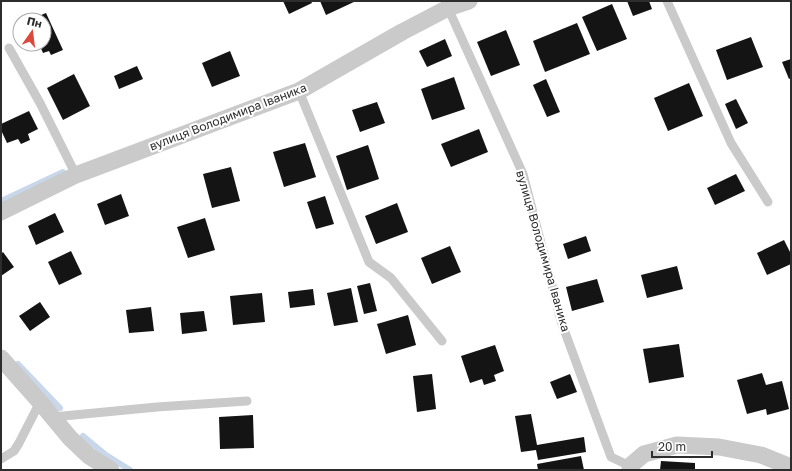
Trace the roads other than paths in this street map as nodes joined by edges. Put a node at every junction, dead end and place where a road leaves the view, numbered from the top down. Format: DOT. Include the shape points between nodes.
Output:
graph roads {
  1 [pos="469,1"];
  2 [pos="667,1"];
  3 [pos="448,8"];
  4 [pos="9,48"];
  5 [pos="299,91"];
  6 [pos="76,175"];
  7 [pos="768,202"];
  8 [pos="1,212"];
  9 [pos="442,341"];
  10 [pos="1,358"];
  11 [pos="247,401"];
  12 [pos="40,402"];
  13 [pos="53,417"];
  14 [pos="1,459"];
  15 [pos="791,467"];
  16 [pos="630,468"];
  17 [pos="110,470"];
  1 -- 3 [label="street, вулиця Володимира Іваника"];
  2 -- 7 [label="lane" via="731,142"];
  3 -- 5 [label="street, вулиця Володимира Іваника"];
  3 -- 16 [label="lane, вулиця Володимира Іваника" via="522,174 562,324 611,457"];
  4 -- 6 [label="lane"];
  5 -- 6 [label="street, вулиця Володимира Іваника"];
  5 -- 9 [label="lane" via="369,262 391,278"];
  6 -- 8 [label="street, вулиця Володимира Іваника"];
  10 -- 12 [label="street"];
  11 -- 13 [label="lane"];
  12 -- 13 [label="street"];
  12 -- 14 [label="lane" via="19,444 14,451"];
  13 -- 17 [label="street" via="84,452"];
  15 -- 16 [label="street" via="761,455 719,447 677,445 644,454"];
}
